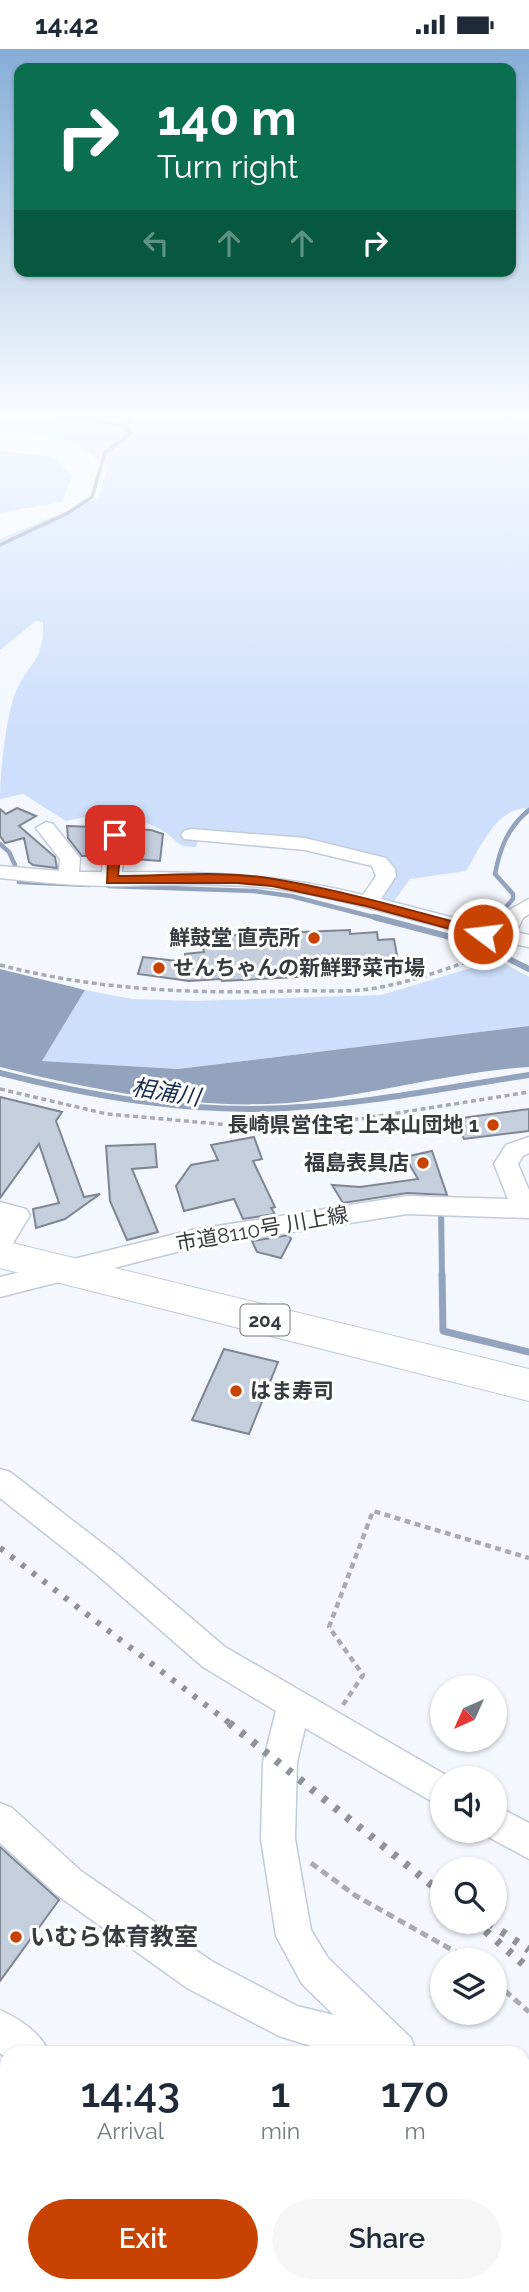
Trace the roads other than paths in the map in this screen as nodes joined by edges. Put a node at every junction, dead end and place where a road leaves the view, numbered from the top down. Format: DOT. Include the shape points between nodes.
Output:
graph roads {
  1 [pos="46,828"];
  2 [pos="115,835"];
  3 [pos="200,839"];
  4 [pos="0,872"];
  5 [pos="69,878"];
  6 [pos="111,880"];
  7 [pos="368,903"];
  8 [pos="529,905"];
  9 [pos="504,937"];
  10 [pos="529,940"];
  11 [pos="529,1145"];
  12 [pos="527,1209"];
  13 [pos="0,1211"];
  14 [pos="0,1244"];
  15 [pos="0,1254"];
  16 [pos="67,1271"];
  17 [pos="0,1287"];
  18 [pos="529,1385"];
  19 [pos="0,1481"];
  20 [pos="295,1705"];
  21 [pos="430,1784"];
  22 [pos="0,1820"];
  23 [pos="507,1829"];
  24 [pos="529,1842"];
  25 [pos="0,2029"];
  26 [pos="21,2046"];
  27 [pos="377,2046"];
  28 [pos="393,2046"];
  1 -- 5 [label="street" via="70,858"];
  2 -- 6 [label="street"];
  3 -- 7 [label="street" via="305,844 379,862 386,876"];
  4 -- 5 [label="street"];
  5 -- 6 [label="street"];
  6 -- 7 [label="street" via="272,882"];
  7 -- 9 [label="street"];
  8 -- 9 [label="street" via="514,915"];
  9 -- 10 [label="street"];
  11 -- 12 [label="street" via="509,1154 506,1164"];
  12 -- 16 [label="street, 市道8110号 川上線" via="407,1205 192,1240"];
  13 -- 14 [label="street" via="17,1215"];
  15 -- 16 [label="highway, 204"];
  16 -- 17 [label="street, 市道8110号 川上線"];
  16 -- 18 [label="highway, 204"];
  19 -- 20 [label="street" via="214,1657"];
  20 -- 21 [label="street"];
  20 -- 28 [label="street" via="281,1762 278,1839 293,1935 315,1971"];
  22 -- 27 [label="street" via="69,1883 200,1975 292,2023"];
  23 -- 24 [label="street"];
  25 -- 26 [label="street"];
}
